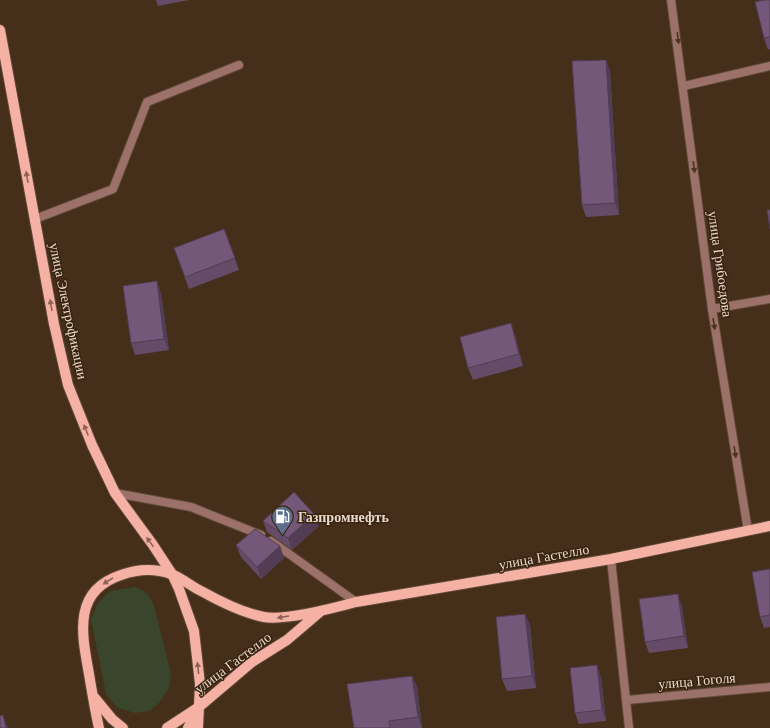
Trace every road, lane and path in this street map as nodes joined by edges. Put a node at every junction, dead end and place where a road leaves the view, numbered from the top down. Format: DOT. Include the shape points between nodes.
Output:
graph roads {
  1 [pos="671,0"];
  2 [pos="0,30"];
  3 [pos="239,65"];
  4 [pos="770,66"];
  5 [pos="684,86"];
  6 [pos="35,219"];
  7 [pos="770,299"];
  8 [pos="712,309"];
  9 [pos="115,494"];
  10 [pos="770,526"];
  11 [pos="748,532"];
  12 [pos="611,559"];
  13 [pos="172,574"];
  14 [pos="356,602"];
  15 [pos="321,611"];
  16 [pos="770,687"];
  17 [pos="93,695"];
  18 [pos="627,700"];
  19 [pos="199,707"];
  20 [pos="99,728"];
  21 [pos="122,728"];
  22 [pos="168,728"];
  23 [pos="188,728"];
  24 [pos="198,728"];
  25 [pos="629,728"];
  1 -- 5 [label="street, улица Грибоедова, one-way"];
  6 -- 2 [label="main road, улица Электрофикации, one-way"];
  3 -- 6 [label="street" via="147,102 113,189"];
  4 -- 5 [label="street"];
  5 -- 8 [label="street, улица Грибоедова, one-way"];
  9 -- 6 [label="main road, улица Электрофикации, one-way" via="68,385"];
  7 -- 8 [label="street"];
  8 -- 11 [label="street, улица Грибоедова, one-way"];
  13 -- 9 [label="main road, улица Электрофикации, one-way"];
  9 -- 14 [label="street" via="191,507 264,536"];
  10 -- 11 [label="main road, улица Гастелло"];
  11 -- 12 [label="main road, улица Гастелло"];
  12 -- 14 [label="main road, улица Гастелло"];
  12 -- 18 [label="street"];
  15 -- 13 [label="main road, улица Гастелло, one-way" via="273,618 263,617 202,592"];
  13 -- 17 [label="main road, one-way" via="150,570 132,571 110,578 88,600 83,615 83,643"];
  19 -- 13 [label="main road, one-way" via="200,684 194,631"];
  14 -- 15 [label="main road, улица Гастелло"];
  15 -- 19 [label="main road, улица Гастелло" via="287,640 225,683"];
  16 -- 18 [label="street, улица Гоголя"];
  17 -- 20 [label="main road"];
  17 -- 21 [label="main road"];
  18 -- 25 [label="street"];
  19 -- 22 [label="main road"];
  19 -- 23 [label="main road"];
  19 -- 24 [label="main road"];
}
